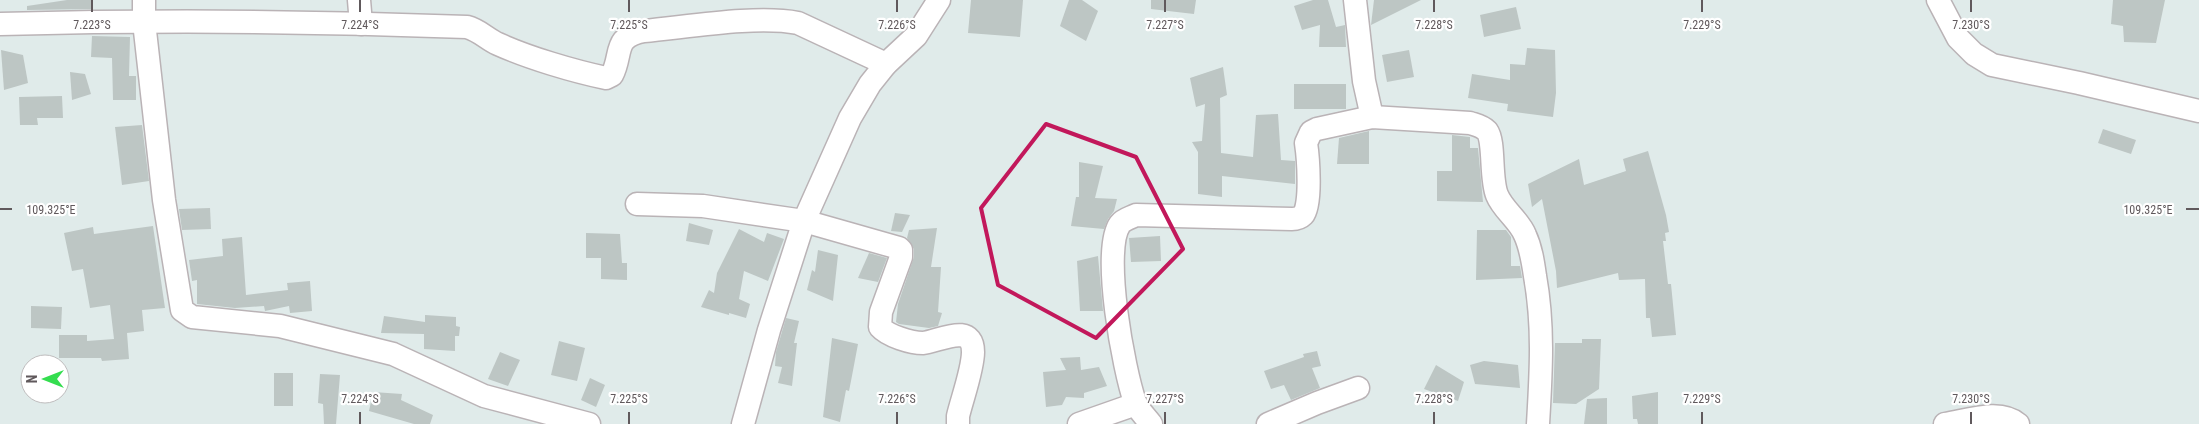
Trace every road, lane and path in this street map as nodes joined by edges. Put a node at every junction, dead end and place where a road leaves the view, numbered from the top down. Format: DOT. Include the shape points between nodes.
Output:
graph roads {
  1 [pos="144,0"];
  2 [pos="359,0"];
  3 [pos="939,0"];
  4 [pos="1355,0"];
  5 [pos="1938,0"];
  6 [pos="144,22"];
  7 [pos="0,24"];
  8 [pos="361,24"];
  9 [pos="886,64"];
  10 [pos="2199,111"];
  11 [pos="1372,117"];
  12 [pos="637,204"];
  13 [pos="804,220"];
  14 [pos="1358,388"];
  15 [pos="1136,404"];
  16 [pos="589,424"];
  17 [pos="743,424"];
  18 [pos="958,424"];
  19 [pos="1079,424"];
  20 [pos="1151,424"];
  21 [pos="1268,424"];
  22 [pos="1538,424"];
  23 [pos="1945,424"];
  24 [pos="2018,424"];
  1 -- 6 [label="street"];
  2 -- 8 [label="street"];
  3 -- 9 [label="street" via="916,36"];
  4 -- 11 [label="street" via="1364,81"];
  5 -- 10 [label="street" via="1958,38 1974,54 1992,65"];
  6 -- 7 [label="street"];
  6 -- 8 [label="street"];
  6 -- 16 [label="street" via="164,200 182,310 192,316 280,326 393,354 484,396"];
  8 -- 9 [label="street" via="468,27 527,55 606,78 612,75 619,48 630,34 745,22 788,21"];
  9 -- 13 [label="street" via="854,111"];
  11 -- 15 [label="street" via="1325,126 1308,136 1308,189 1303,215 1298,218 1136,216 1119,225 1113,266 1118,331"];
  11 -- 22 [label="street" via="1470,123 1487,132 1497,195 1524,233 1539,297 1543,348"];
  12 -- 13 [label="street" via="703,206"];
  13 -- 17 [label="street"];
  13 -- 18 [label="street" via="901,250 881,312 880,327 888,333 918,342 956,335 969,340 973,355"];
  14 -- 21 [label="street"];
  15 -- 19 [label="street"];
  15 -- 20 [label="street"];
  23 -- 24 [label="street" via="1997,416 2012,419"];
}
